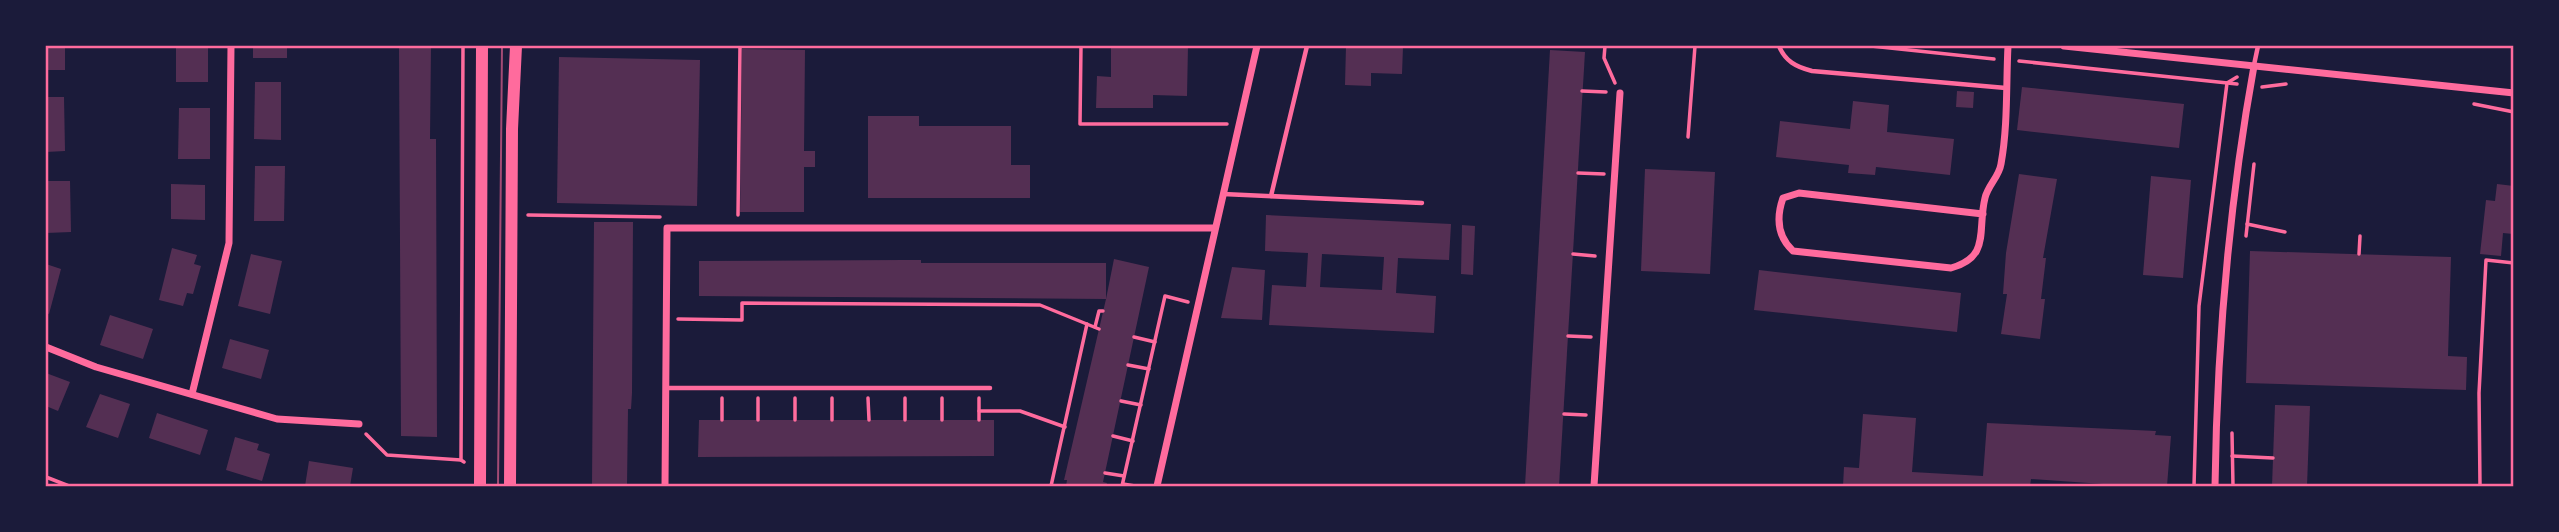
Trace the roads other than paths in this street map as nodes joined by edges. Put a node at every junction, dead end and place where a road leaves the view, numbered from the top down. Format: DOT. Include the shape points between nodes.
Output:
graph roads {
  1 [pos="231,46"];
  2 [pos="482,46"];
  3 [pos="516,46"];
  4 [pos="1257,46"];
  5 [pos="1307,46"];
  6 [pos="1779,46"];
  7 [pos="2008,46"];
  8 [pos="2064,46"];
  9 [pos="2258,46"];
  10 [pos="2254,66"];
  11 [pos="2006,88"];
  12 [pos="1620,93"];
  13 [pos="2514,93"];
  14 [pos="1222,194"];
  15 [pos="1271,196"];
  16 [pos="1422,203"];
  17 [pos="1983,214"];
  18 [pos="1214,228"];
  19 [pos="46,347"];
  20 [pos="665,388"];
  21 [pos="990,388"];
  22 [pos="192,394"];
  23 [pos="359,424"];
  24 [pos="480,486"];
  25 [pos="510,486"];
  26 [pos="665,486"];
  27 [pos="1157,486"];
  28 [pos="1594,486"];
  29 [pos="2215,486"];
  1 -- 22 [label="street" via="229,243"];
  2 -- 24 [label="main road" via="475,464"];
  3 -- 25 [label="main road"];
  4 -- 14 [label="street"];
  5 -- 15 [label="lane"];
  6 -- 11 [label="lane" via="1797,68 1812,72"];
  7 -- 11 [label="street"];
  8 -- 10 [label="street"];
  9 -- 10 [label="lane"];
  10 -- 13 [label="street"];
  10 -- 29 [label="street" via="2232,209"];
  11 -- 17 [label="street" via="2001,163"];
  12 -- 28 [label="street"];
  14 -- 15 [label="lane"];
  14 -- 18 [label="street"];
  15 -- 16 [label="lane"];
  17 -- 17 [label="street" via="1976,254 1951,268 1793,251 1782,241 1777,214 1783,198 1799,193"];
  18 -- 20 [label="street" via="667,228"];
  18 -- 27 [label="street"];
  19 -- 22 [label="street" via="96,367"];
  20 -- 21 [label="lane"];
  20 -- 26 [label="street"];
  22 -- 23 [label="street" via="277,419"];
}
